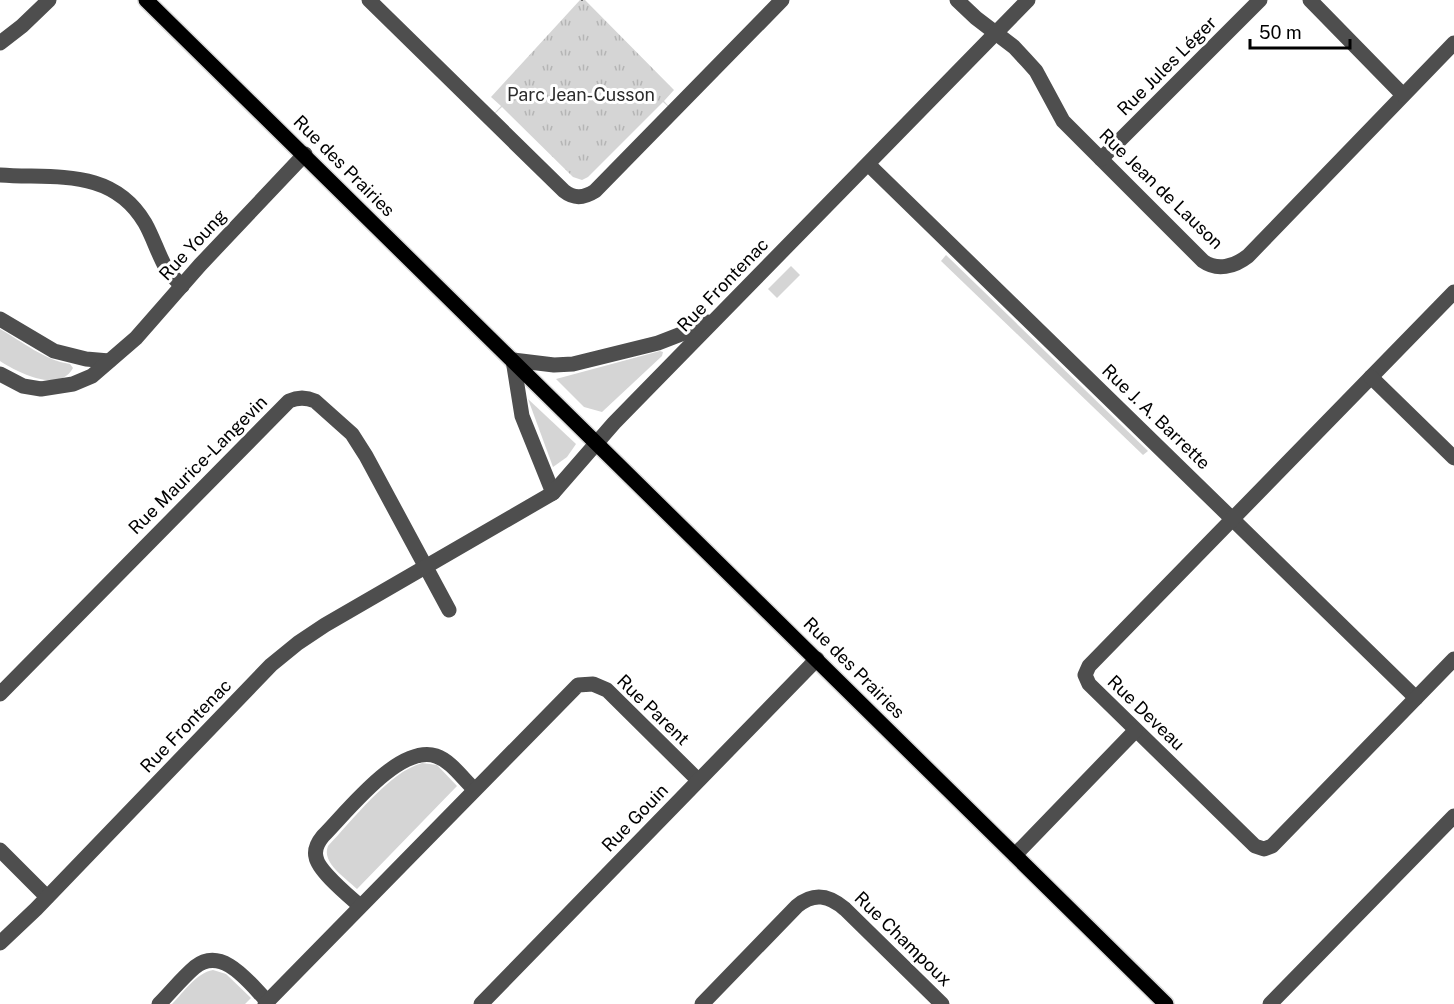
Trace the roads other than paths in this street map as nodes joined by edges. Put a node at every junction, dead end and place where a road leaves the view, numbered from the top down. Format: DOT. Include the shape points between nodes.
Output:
graph roads {
  1 [pos="49,0"];
  2 [pos="146,0"];
  3 [pos="369,0"];
  4 [pos="782,0"];
  5 [pos="957,0"];
  6 [pos="1028,0"];
  7 [pos="1260,0"];
  8 [pos="1310,0"];
  9 [pos="995,33"];
  10 [pos="0,43"];
  11 [pos="1454,43"];
  12 [pos="1403,95"];
  13 [pos="305,154"];
  14 [pos="1101,159"];
  15 [pos="869,165"];
  16 [pos="0,175"];
  17 [pos="182,286"];
  18 [pos="1454,292"];
  19 [pos="722,314"];
  20 [pos="0,319"];
  21 [pos="513,360"];
  22 [pos="109,361"];
  23 [pos="0,374"];
  24 [pos="1371,377"];
  25 [pos="597,443"];
  26 [pos="1454,458"];
  27 [pos="553,492"];
  28 [pos="1232,518"];
  29 [pos="425,567"];
  30 [pos="449,610"];
  31 [pos="817,659"];
  32 [pos="1454,659"];
  33 [pos="0,694"];
  34 [pos="1416,698"];
  35 [pos="1135,731"];
  36 [pos="698,780"];
  37 [pos="474,789"];
  38 [pos="1454,816"];
  39 [pos="0,850"];
  40 [pos="1015,855"];
  41 [pos="47,897"];
  42 [pos="360,906"];
  43 [pos="0,943"];
  44 [pos="266,1003"];
  45 [pos="159,1004"];
  46 [pos="481,1004"];
  47 [pos="702,1004"];
  48 [pos="942,1004"];
  49 [pos="1166,1004"];
  50 [pos="1270,1004"];
  1 -- 10 [label="street"];
  2 -- 13 [label="main road, Rue des Prairies"];
  3 -- 4 [label="street" via="564,191 579,197 595,191"];
  5 -- 9 [label="street, Rue Jean de Lauson"];
  6 -- 9 [label="street, Rue Frontenac"];
  7 -- 14 [label="street, Rue Jules Léger"];
  8 -- 12 [label="street"];
  9 -- 14 [label="street, Rue Jean de Lauson" via="1027,61 1064,121"];
  9 -- 15 [label="street, Rue Frontenac"];
  11 -- 12 [label="street, Rue Jean de Lauson"];
  12 -- 14 [label="street, Rue Jean de Lauson" via="1248,256 1230,266 1203,261"];
  13 -- 17 [label="street, Rue Young"];
  13 -- 21 [label="main road, Rue des Prairies"];
  15 -- 19 [label="street, Rue Frontenac"];
  15 -- 28 [label="street, Rue J. A. Barrette"];
  16 -- 17 [label="street" via="76,178 114,192 141,216 167,270"];
  17 -- 22 [label="street, Rue Young" via="136,338"];
  18 -- 24 [label="street, Rue Deveau"];
  19 -- 21 [label="street" via="675,337 573,364"];
  19 -- 25 [label="street, Rue Frontenac"];
  20 -- 22 [label="street" via="54,351"];
  21 -- 25 [label="main road, Rue des Prairies"];
  21 -- 27 [label="street" via="522,416"];
  22 -- 23 [label="street, Rue Young" via="83,381 52,388 23,386"];
  24 -- 26 [label="street"];
  24 -- 28 [label="street, Rue Deveau"];
  25 -- 27 [label="street, Rue Frontenac"];
  25 -- 31 [label="main road, Rue des Prairies"];
  27 -- 29 [label="street, Rue Frontenac"];
  28 -- 34 [label="street, Rue J. A. Barrette"];
  28 -- 35 [label="street, Rue Deveau" via="1087,671 1089,684"];
  29 -- 30 [label="street"];
  29 -- 33 [label="street, Rue Maurice-Langevin" via="351,434 315,401 295,399"];
  29 -- 41 [label="street, Rue Frontenac" via="325,625 271,665"];
  31 -- 36 [label="street, Rue Gouin"];
  31 -- 40 [label="main road, Rue des Prairies"];
  32 -- 34 [label="street, Rue Deveau"];
  34 -- 35 [label="street, Rue Deveau" via="1272,846 1264,849 1255,846"];
  35 -- 40 [label="street"];
  36 -- 37 [label="street, Rue Parent" via="607,690 583,683 573,688"];
  36 -- 46 [label="street, Rue Gouin"];
  37 -- 42 [label="street, Rue Parent"];
  37 -- 42 [label="street" via="446,762 430,755 406,759 384,774 323,836 316,851 317,862"];
  38 -- 50 [label="street"];
  39 -- 41 [label="street"];
  40 -- 49 [label="main road, Rue des Prairies"];
  41 -- 43 [label="street, Rue Frontenac"];
  42 -- 44 [label="street, Rue Parent"];
  44 -- 45 [label="street, Rue Parent" via="235,969 213,961 195,967"];
  47 -- 48 [label="street, Rue Champoux" via="797,906 808,898 822,896 845,909"];
}
